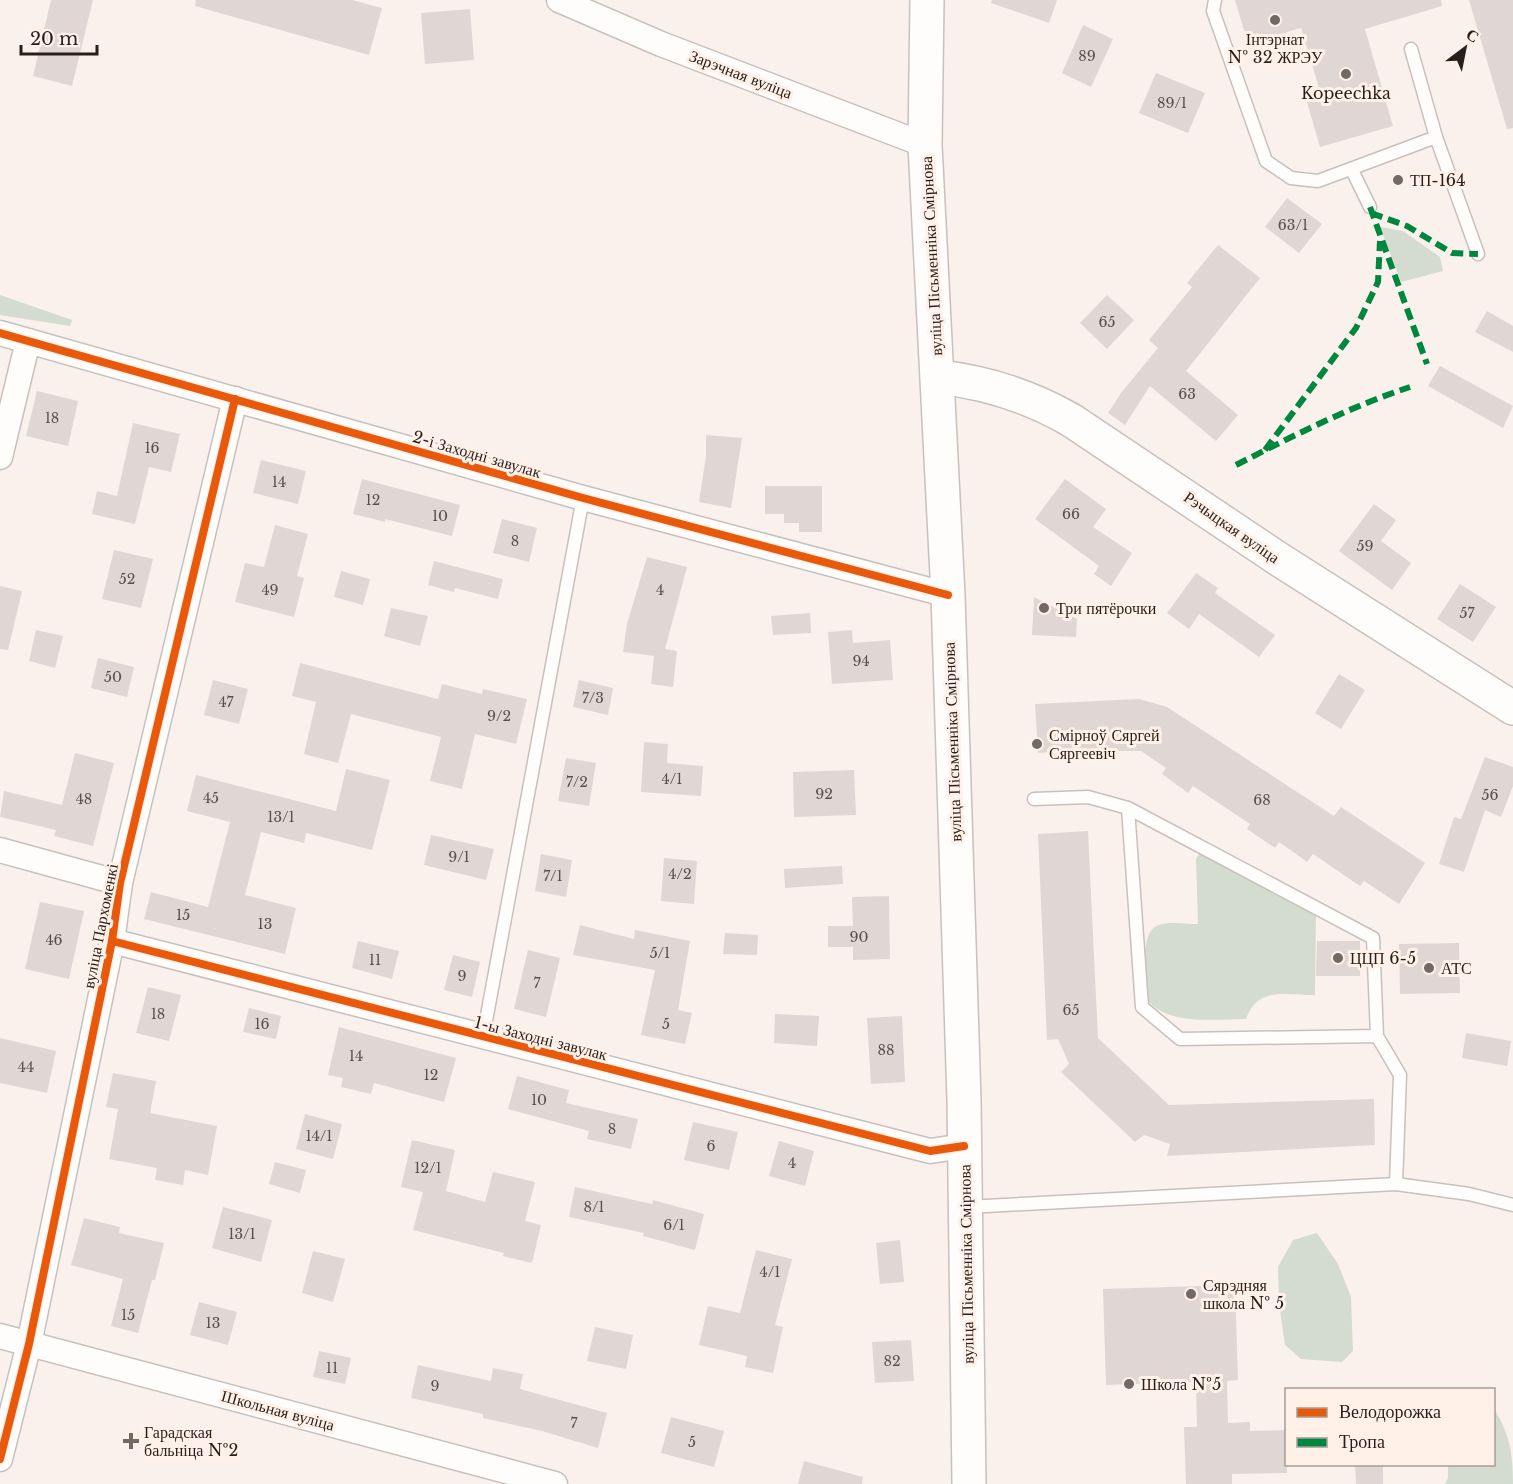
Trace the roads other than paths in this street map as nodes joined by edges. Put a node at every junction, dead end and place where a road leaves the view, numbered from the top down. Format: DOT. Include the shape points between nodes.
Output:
graph roads {
  1 [pos="559,0"];
  2 [pos="927,0"];
  3 [pos="1215,0"];
  4 [pos="1411,49"];
  5 [pos="1436,137"];
  6 [pos="925,145"];
  7 [pos="1352,170"];
  8 [pos="1370,207"];
  9 [pos="1478,254"];
  10 [pos="0,333"];
  11 [pos="28,341"];
  12 [pos="939,377"];
  13 [pos="235,399"];
  14 [pos="0,457"];
  15 [pos="583,498"];
  16 [pos="948,595"];
  17 [pos="1513,708"];
  18 [pos="1034,800"];
  19 [pos="1128,808"];
  20 [pos="0,850"];
  21 [pos="120,883"];
  22 [pos="112,941"];
  23 [pos="1377,1036"];
  24 [pos="483,1037"];
  25 [pos="964,1146"];
  26 [pos="1396,1184"];
  27 [pos="1513,1205"];
  28 [pos="965,1207"];
  29 [pos="0,1336"];
  30 [pos="29,1344"];
  31 [pos="0,1459"];
  32 [pos="555,1484"];
  33 [pos="969,1484"];
  1 -- 6 [label="street, Зарэчная вуліца" via="661,44"];
  2 -- 6 [label="main road, вуліца Пісьменніка Смірнова"];
  3 -- 7 [label="lane" via="1213,11 1266,161 1291,178 1318,181"];
  4 -- 5 [label="lane"];
  5 -- 7 [label="lane"];
  5 -- 9 [label="lane"];
  6 -- 12 [label="main road, вуліца Пісьменніка Смірнова"];
  7 -- 8 [label="lane"];
  10 -- 11 [label="street, 2-і Заходні завулак"];
  11 -- 13 [label="street, 2-і Заходні завулак"];
  11 -- 14 [label="street"];
  12 -- 16 [label="main road, вуліца Пісьменніка Смірнова"];
  12 -- 17 [label="main road, Рэчыцкая вуліца" via="1006,390 1047,406"];
  13 -- 15 [label="street, 2-і Заходні завулак"];
  13 -- 21 [label="street, вуліца Пархоменкі"];
  15 -- 16 [label="street, 2-і Заходні завулак"];
  15 -- 24 [label="lane"];
  16 -- 25 [label="main road, вуліца Пісьменніка Смірнова"];
  18 -- 19 [label="lane" via="1088,797"];
  19 -- 23 [label="lane" via="1373,938"];
  19 -- 23 [label="lane" via="1142,1006 1180,1039"];
  20 -- 21 [label="street"];
  21 -- 22 [label="street, вуліца Пархоменкі"];
  22 -- 24 [label="street, 1-ы Заходні завулак"];
  22 -- 30 [label="street, вуліца Пархоменкі"];
  23 -- 26 [label="lane" via="1400,1075"];
  24 -- 25 [label="street, 1-ы Заходні завулак" via="930,1151"];
  25 -- 28 [label="main road, вуліца Пісьменніка Смірнова"];
  26 -- 27 [label="lane" via="1469,1194"];
  26 -- 28 [label="lane"];
  28 -- 33 [label="main road, вуліца Пісьменніка Смірнова"];
  29 -- 30 [label="street, Школьная вуліца"];
  30 -- 31 [label="street, вуліца Пархоменкі"];
  30 -- 32 [label="street, Школьная вуліца"];
}
